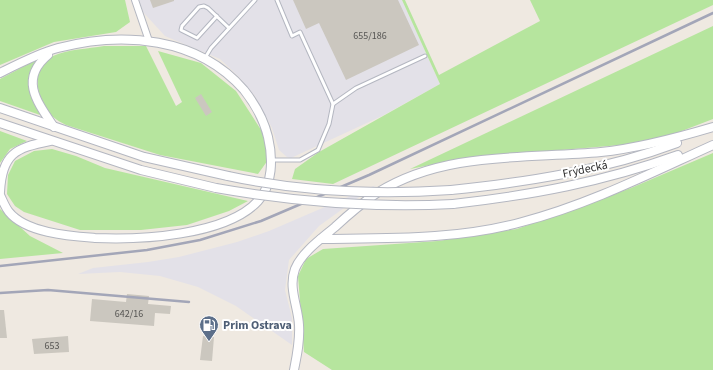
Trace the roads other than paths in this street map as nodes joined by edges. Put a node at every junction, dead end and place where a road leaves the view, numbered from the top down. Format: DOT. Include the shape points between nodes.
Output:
graph roads {
  1 [pos="135,0"];
  2 [pos="255,0"];
  3 [pos="277,0"];
  4 [pos="217,16"];
  5 [pos="229,28"];
  6 [pos="149,40"];
  7 [pos="56,48"];
  8 [pos="425,56"];
  9 [pos="205,58"];
  10 [pos="0,73"];
  11 [pos="333,104"];
  12 [pos="0,108"];
  13 [pos="0,123"];
  14 [pos="54,127"];
  15 [pos="713,128"];
  16 [pos="52,141"];
  17 [pos="713,144"];
  18 [pos="271,160"];
  19 [pos="0,192"];
  20 [pos="0,195"];
  21 [pos="321,239"];
  22 [pos="294,370"];
  1 -- 6 [label="street"];
  2 -- 5 [label="lane"];
  3 -- 11 [label="lane" via="292,36 300,32"];
  4 -- 4 [label="lane" via="198,38 182,30 182,26 201,6 207,7"];
  4 -- 5 [label="lane"];
  5 -- 9 [label="lane"];
  6 -- 7 [label="main road" via="101,41"];
  6 -- 9 [label="main road"];
  7 -- 10 [label="main road"];
  7 -- 14 [label="main road" via="38,65 32,83 38,103"];
  8 -- 11 [label="lane" via="356,88"];
  9 -- 18 [label="main road" via="232,77 252,102 266,128"];
  11 -- 18 [label="lane" via="329,124 318,150 300,160"];
  12 -- 14 [label="main road, Frýdecká"];
  13 -- 16 [label="main road, Frýdecká"];
  14 -- 15 [label="main road, Frýdecká, bridge" via="144,157 228,176 278,185 352,192 452,190 501,185 623,160"];
  15 -- 21 [label="main road" via="649,145 615,150 455,163 414,175 381,191"];
  16 -- 17 [label="main road, Frýdecká, bridge" via="141,170 216,188 275,198 353,205 402,206 453,204 540,193 592,182"];
  16 -- 19 [label="main road" via="31,145 14,153 3,168"];
  17 -- 21 [label="main road" via="617,188 516,224 433,236"];
  18 -- 20 [label="main road" via="265,190 249,208 214,224 172,235 108,238 47,231 30,226 13,216"];
  21 -- 22 [label="main road" via="301,260 292,279 300,330"];
}
